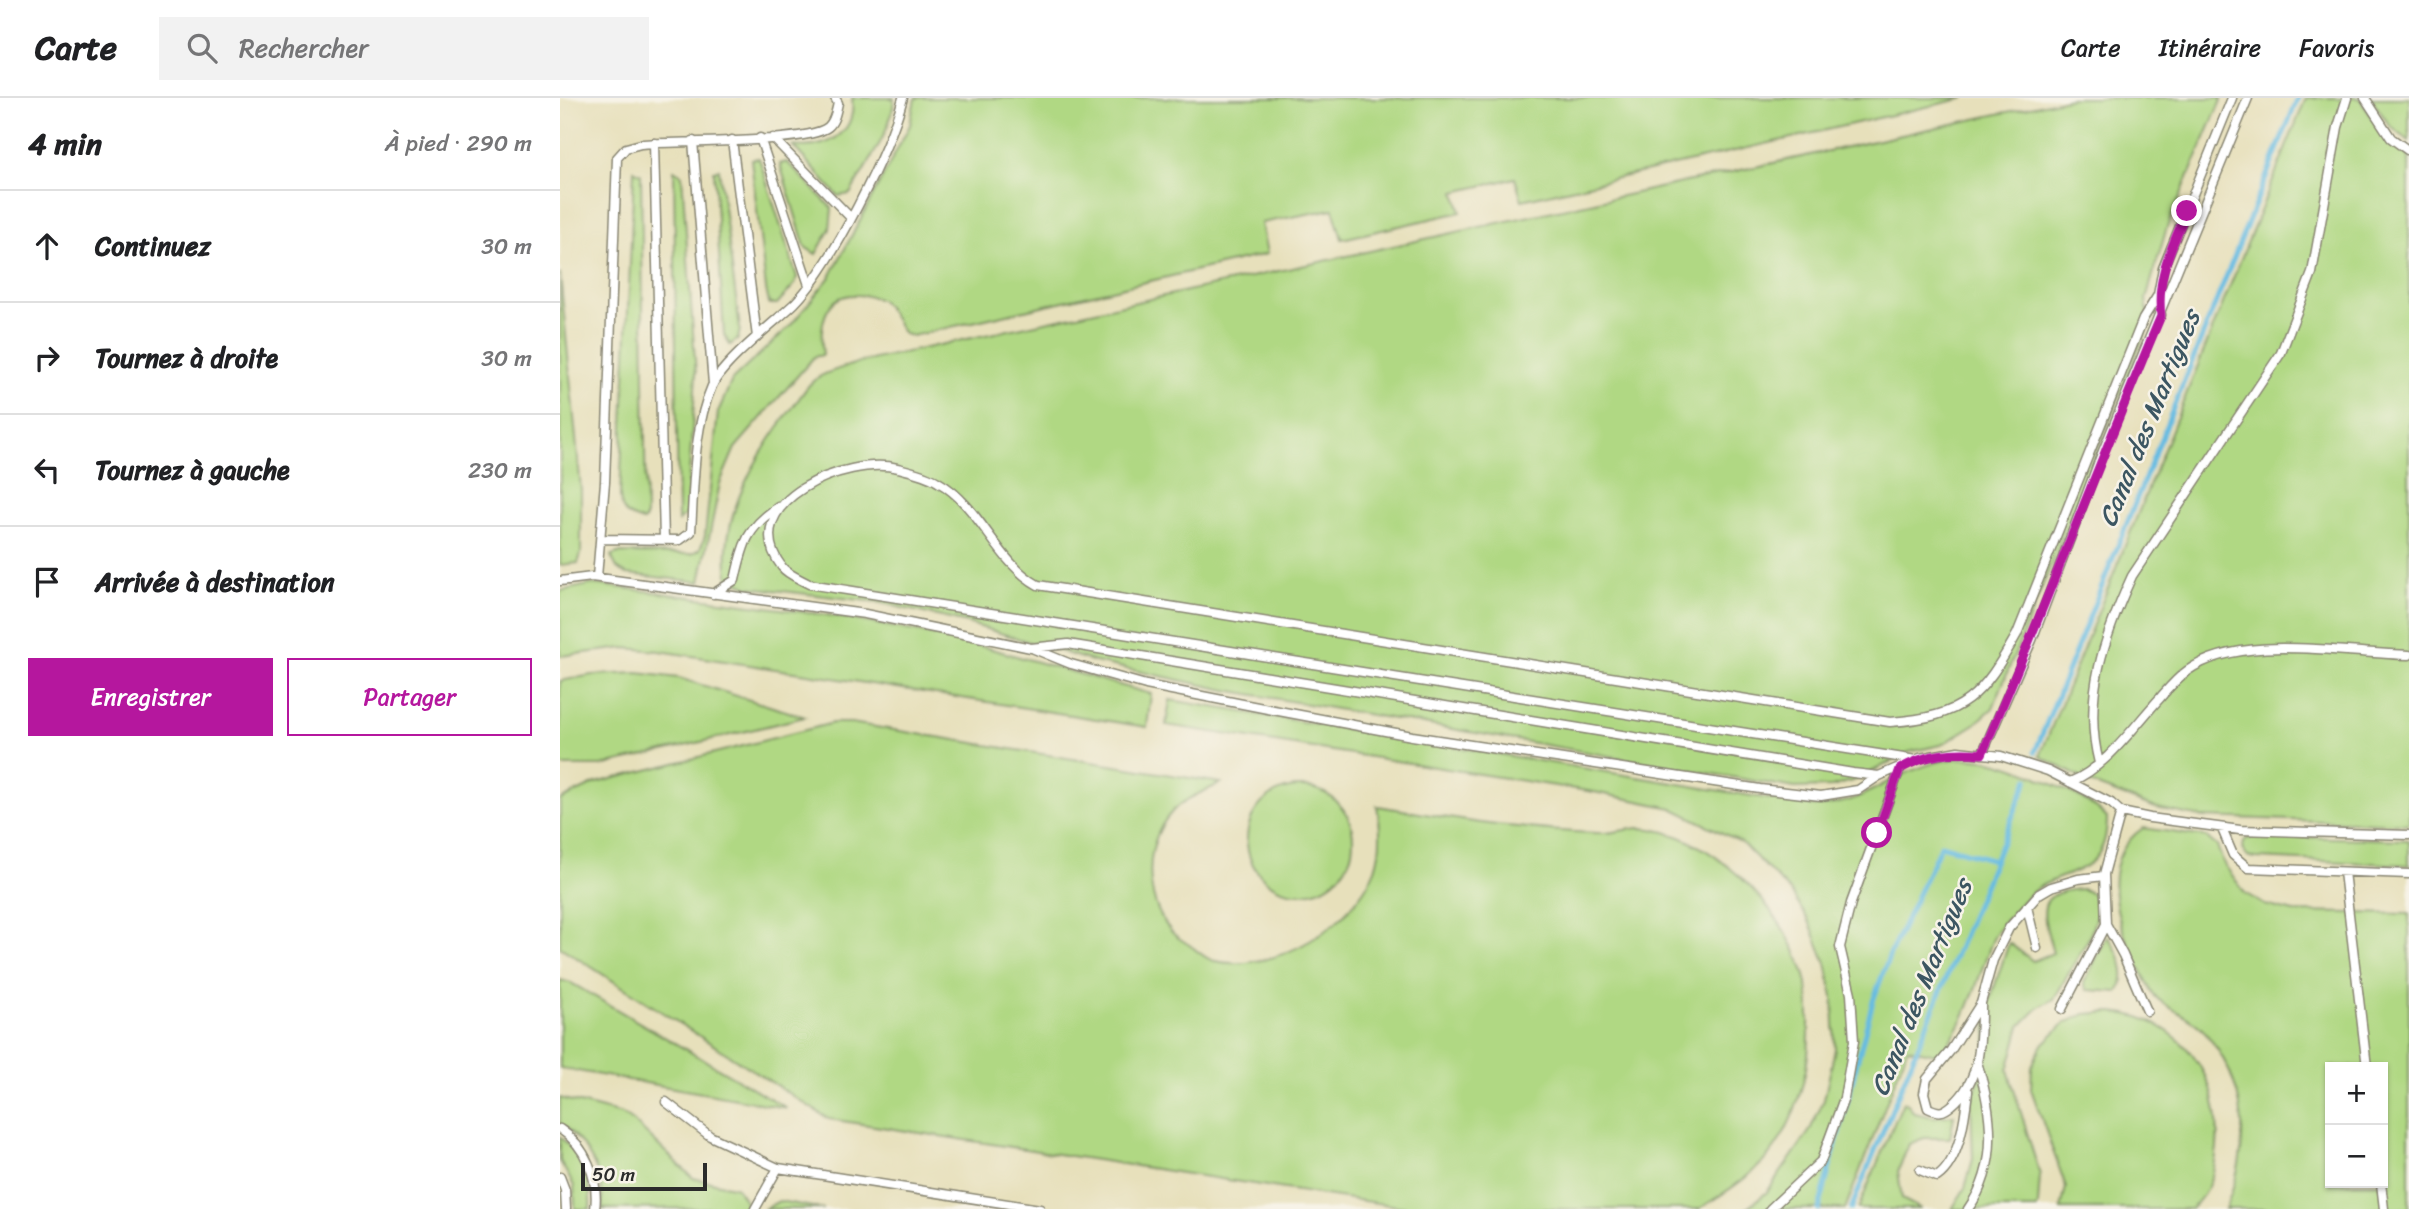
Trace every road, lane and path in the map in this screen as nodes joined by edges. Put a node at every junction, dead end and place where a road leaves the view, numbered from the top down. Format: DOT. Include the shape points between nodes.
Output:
graph roads {
  1 [pos="835,98"];
  2 [pos="903,98"];
  3 [pos="2232,98"];
  4 [pos="2248,98"];
  5 [pos="2347,98"];
  6 [pos="2365,98"];
  7 [pos="760,138"];
  8 [pos="773,138"];
  9 [pos="732,140"];
  10 [pos="692,141"];
  11 [pos="654,143"];
  12 [pos="2409,151"];
  13 [pos="850,217"];
  14 [pos="809,285"];
  15 [pos="2158,295"];
  16 [pos="2161,316"];
  17 [pos="757,337"];
  18 [pos="713,384"];
  19 [pos="778,507"];
  20 [pos="601,539"];
  21 [pos="664,540"];
  22 [pos="597,578"];
  23 [pos="560,581"];
  24 [pos="713,594"];
  25 [pos="1031,648"];
  26 [pos="2409,655"];
  27 [pos="1982,754"];
  28 [pos="1916,760"];
  29 [pos="2099,763"];
  30 [pos="1900,769"];
  31 [pos="1879,776"];
  32 [pos="2070,782"];
  33 [pos="2121,812"];
  34 [pos="2222,829"];
  35 [pos="2409,835"];
  36 [pos="2344,872"];
  37 [pos="2409,874"];
  38 [pos="2104,876"];
  39 [pos="2027,907"];
  40 [pos="2106,924"];
  41 [pos="2037,948"];
  42 [pos="1981,1003"];
  43 [pos="2062,1009"];
  44 [pos="2147,1011"];
  45 [pos="1978,1062"];
  46 [pos="2366,1062"];
  47 [pos="1968,1087"];
  48 [pos="666,1102"];
  49 [pos="560,1129"];
  50 [pos="778,1168"];
  51 [pos="1920,1170"];
  52 [pos="560,1177"];
  53 [pos="2382,1188"];
  54 [pos="566,1209"];
  55 [pos="595,1209"];
  56 [pos="755,1209"];
  57 [pos="1040,1209"];
  58 [pos="1770,1209"];
  59 [pos="1968,1209"];
  60 [pos="2384,1209"];
  1 -- 8 [label="lane" via="835,117 827,128"];
  2 -- 13 [label="lane" via="895,127"];
  3 -- 15 [label="lane" via="2163,268"];
  4 -- 16 [label="lane"];
  5 -- 29 [label="lane" via="2312,273 2281,353 2132,576 2114,615 2091,701 2091,734"];
  6 -- 12 [label="lane" via="2391,138"];
  7 -- 8 [label="lane"];
  7 -- 9 [label="lane"];
  7 -- 14 [label="lane"];
  8 -- 13 [label="lane"];
  9 -- 10 [label="lane"];
  9 -- 17 [label="lane"];
  10 -- 11 [label="lane"];
  10 -- 18 [label="lane"];
  11 -- 20 [label="lane" via="626,148 617,158"];
  11 -- 21 [label="lane"];
  13 -- 14 [label="lane"];
  14 -- 17 [label="lane"];
  15 -- 16 [label="lane"];
  15 -- 19 [label="lane" via="2143,319 2017,635 1991,681 1961,705 1924,720 1890,722 1038,586 1019,575 961,502 938,482 895,467 836,473 794,493"];
  16 -- 27 [label="lane"];
  17 -- 18 [label="lane"];
  18 -- 21 [label="lane" via="701,425 691,532 680,540"];
  19 -- 24 [label="lane" via="750,531 735,580"];
  19 -- 28 [label="lane" via="770,526 772,548 783,569 808,584"];
  20 -- 21 [label="lane"];
  20 -- 22 [label="lane"];
  22 -- 23 [label="lane"];
  22 -- 24 [label="lane"];
  24 -- 25 [label="lane" via="865,614"];
  25 -- 31 [label="lane" via="1068,644"];
  25 -- 31 [label="lane" via="1146,685 1228,701 1412,736 1760,789 1821,796 1858,790"];
  26 -- 29 [label="lane" via="2267,649 2212,660 2174,682"];
  27 -- 28 [label="lane" via="1958,751"];
  27 -- 32 [label="lane" via="2025,763"];
  28 -- 30 [label="lane"];
  29 -- 32 [label="lane"];
  30 -- 31 [label="lane"];
  30 -- 58 [label="lane" via="1851,902 1840,947 1851,994 1854,1041 1844,1098 1821,1161"];
  32 -- 33 [label="lane"];
  33 -- 34 [label="lane"];
  33 -- 38 [label="lane"];
  34 -- 35 [label="lane"];
  34 -- 36 [label="lane" via="2233,855 2248,868"];
  36 -- 37 [label="lane"];
  36 -- 46 [label="lane"];
  38 -- 39 [label="lane" via="2051,887"];
  38 -- 40 [label="lane"];
  39 -- 41 [label="lane"];
  39 -- 42 [label="lane" via="2009,928 1993,960"];
  40 -- 43 [label="lane"];
  40 -- 44 [label="lane"];
  42 -- 45 [label="lane"];
  42 -- 47 [label="lane" via="1927,1079 1928,1108 1946,1111"];
  45 -- 47 [label="lane"];
  45 -- 59 [label="lane" via="1992,1130 1988,1164"];
  47 -- 51 [label="lane" via="1965,1114 1947,1170 1937,1177"];
  48 -- 50 [label="lane" via="710,1136"];
  49 -- 55 [label="lane" via="589,1163 595,1180"];
  50 -- 56 [label="lane"];
  50 -- 57 [label="lane"];
  52 -- 54 [label="lane"];
  53 -- 60 [label="lane"];
}
